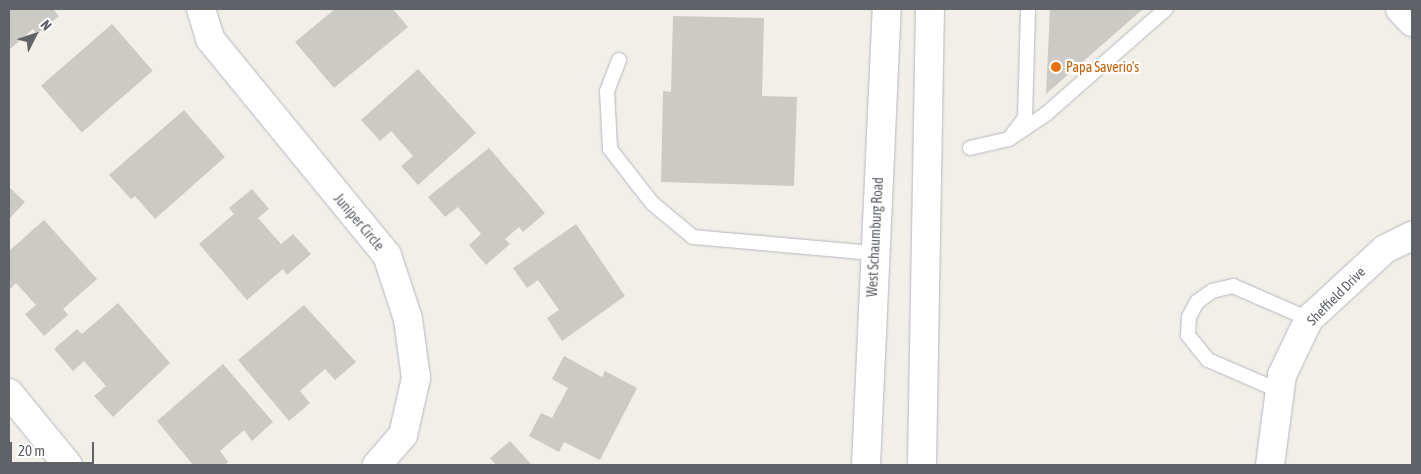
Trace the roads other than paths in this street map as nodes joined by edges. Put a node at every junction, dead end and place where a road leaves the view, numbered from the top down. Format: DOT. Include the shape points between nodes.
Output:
graph roads {
  1 [pos="201,9"];
  2 [pos="887,9"];
  3 [pos="930,9"];
  4 [pos="1028,9"];
  5 [pos="1166,9"];
  6 [pos="1400,9"];
  7 [pos="1412,22"];
  8 [pos="619,60"];
  9 [pos="1009,139"];
  10 [pos="970,148"];
  11 [pos="1412,236"];
  12 [pos="874,253"];
  13 [pos="1309,319"];
  14 [pos="1280,391"];
  15 [pos="9,393"];
  16 [pos="68,465"];
  17 [pos="377,465"];
  18 [pos="866,465"];
  19 [pos="922,465"];
  20 [pos="1270,465"];
  1 -- 17 [label="street, Juniper Circle" via="210,39 387,254 408,318 416,378 403,435"];
  2 -- 12 [label="street, West Schaumburg Road"];
  3 -- 19 [label="street"];
  4 -- 9 [label="lane" via="1025,118"];
  5 -- 9 [label="lane" via="1046,114"];
  6 -- 7 [label="street"];
  8 -- 12 [label="lane" via="606,91 610,149 652,204 693,237"];
  9 -- 10 [label="lane"];
  11 -- 13 [label="street, Sheffield Drive" via="1385,249"];
  12 -- 18 [label="street, West Schaumburg Road"];
  13 -- 14 [label="street, Sheffield Drive" via="1282,375"];
  13 -- 14 [label="lane" via="1233,286 1212,291 1197,302 1189,317 1188,335 1208,360"];
  14 -- 20 [label="street, Sheffield Drive"];
  15 -- 16 [label="street"];
}
